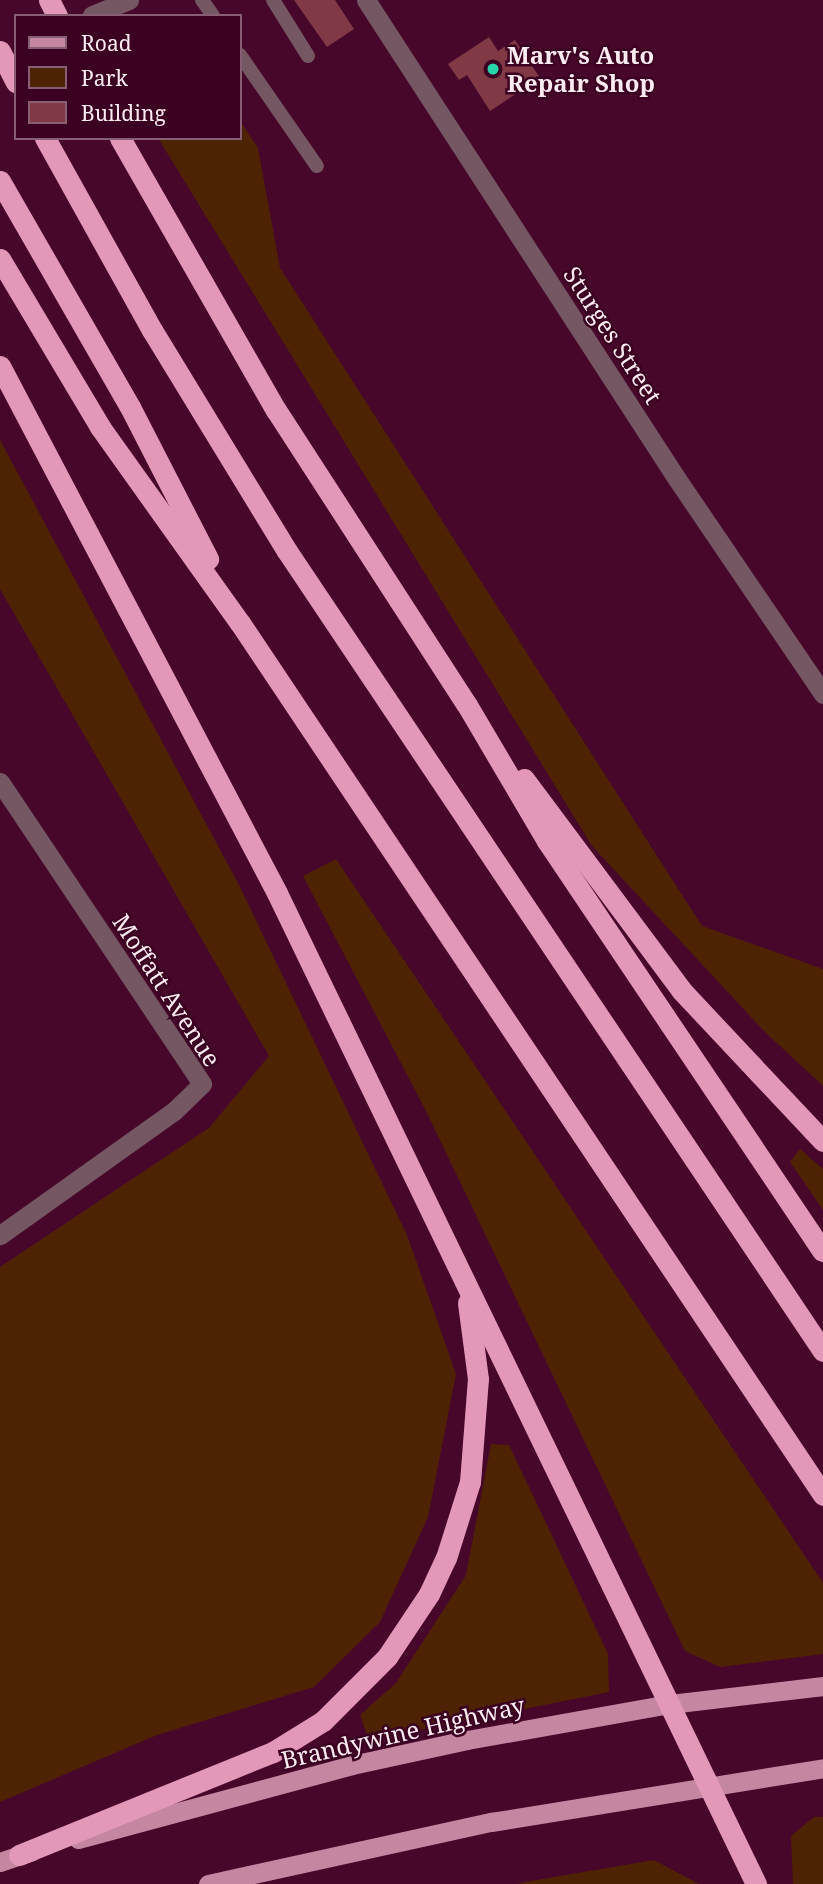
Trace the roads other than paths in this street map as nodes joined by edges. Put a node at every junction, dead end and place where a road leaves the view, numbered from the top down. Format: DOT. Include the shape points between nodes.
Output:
graph roads {
  1 [pos="129,0"];
  2 [pos="273,0"];
  3 [pos="366,0"];
  4 [pos="94,14"];
  5 [pos="0,51"];
  6 [pos="308,56"];
  7 [pos="242,58"];
  8 [pos="14,78"];
  9 [pos="46,140"];
  10 [pos="121,140"];
  11 [pos="317,166"];
  12 [pos="0,181"];
  13 [pos="0,259"];
  14 [pos="0,366"];
  15 [pos="240,623"];
  16 [pos="823,694"];
  17 [pos="467,705"];
  18 [pos="0,782"];
  19 [pos="823,1141"];
  20 [pos="0,1235"];
  21 [pos="823,1251"];
  22 [pos="458,1267"];
  23 [pos="823,1351"];
  24 [pos="823,1496"];
  25 [pos="823,1686"];
  26 [pos="670,1704"];
  27 [pos="823,1768"];
  28 [pos="711,1789"];
  29 [pos="10,1858"];
  30 [pos="208,1884"];
  31 [pos="756,1884"];
  1 -- 4 [label="street"];
  2 -- 6 [label="lane"];
  3 -- 16 [label="street, Sturges Street" via="677,479"];
  5 -- 8 [label="highway"];
  7 -- 11 [label="lane"];
  9 -- 23 [label="highway" via="158,341 287,551"];
  10 -- 17 [label="highway" via="276,410"];
  12 -- 15 [label="highway" via="130,407"];
  13 -- 15 [label="highway" via="100,427"];
  14 -- 22 [label="highway" via="228,794"];
  15 -- 24 [label="highway"];
  17 -- 19 [label="highway" via="641,942 767,1086"];
  17 -- 21 [label="highway" via="547,841"];
  18 -- 20 [label="street, Moffatt Avenue" via="202,1084 174,1111"];
  22 -- 26 [label="highway"];
  22 -- 29 [label="highway" via="478,1379 470,1482 446,1558 394,1647 348,1700 273,1752"];
  25 -- 26 [label="main road, Brandywine Highway"];
  26 -- 28 [label="highway"];
  26 -- 29 [label="main road, Brandywine Highway" via="352,1765"];
  27 -- 28 [label="main road"];
  28 -- 30 [label="main road" via="491,1822"];
  28 -- 31 [label="highway"];
}
